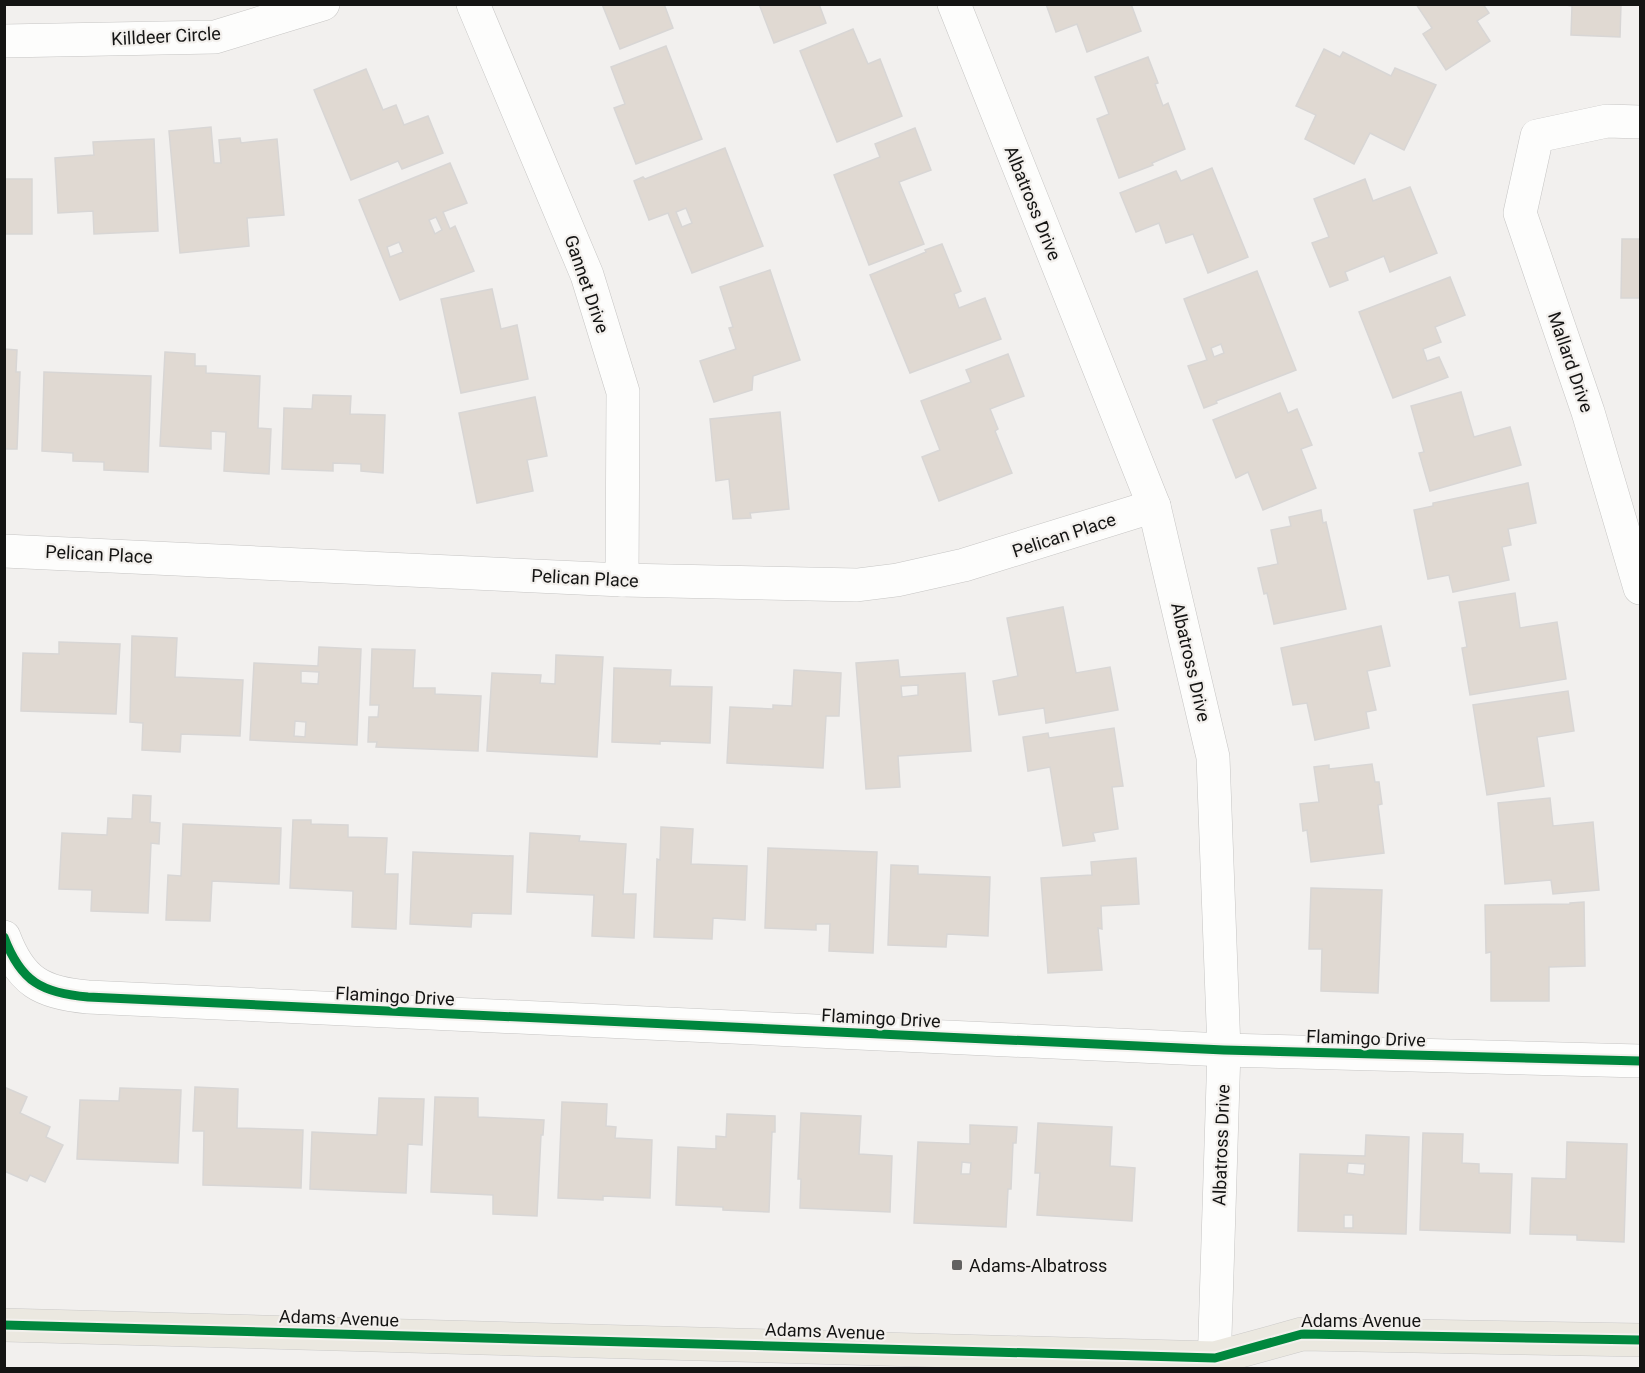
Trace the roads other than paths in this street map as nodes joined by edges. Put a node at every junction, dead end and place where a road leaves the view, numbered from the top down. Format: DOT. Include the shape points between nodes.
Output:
graph roads {
  1 [pos="323,4"];
  2 [pos="473,4"];
  3 [pos="954,4"];
  4 [pos="4,41"];
  5 [pos="1641,122"];
  6 [pos="1154,506"];
  7 [pos="4,551"];
  8 [pos="622,580"];
  9 [pos="1641,588"];
  10 [pos="4,938"];
  11 [pos="1224,1050"];
  12 [pos="1641,1061"];
  13 [pos="4,1325"];
  14 [pos="1641,1340"];
  15 [pos="1222,1365"];
  1 -- 4 [label="street, Killdeer Circle" via="215,37"];
  2 -- 8 [label="street, Gannet Drive" via="587,275 623,392"];
  3 -- 6 [label="street, Albatross Drive"];
  5 -- 9 [label="street, Mallard Drive" via="1607,121 1537,136 1520,213 1588,412"];
  6 -- 8 [label="street, Pelican Place" via="995,557 934,573 857,585"];
  6 -- 11 [label="street, Albatross Drive" via="1214,757"];
  7 -- 8 [label="street, Pelican Place"];
  10 -- 11 [label="street, Flamingo Drive" via="21,971 41,987 62,995"];
  11 -- 12 [label="street, Flamingo Drive"];
  11 -- 15 [label="street, Albatross Drive"];
  13 -- 15 [label="main road, Adams Avenue"];
  14 -- 15 [label="main road, Adams Avenue" via="1302,1334"];
}
